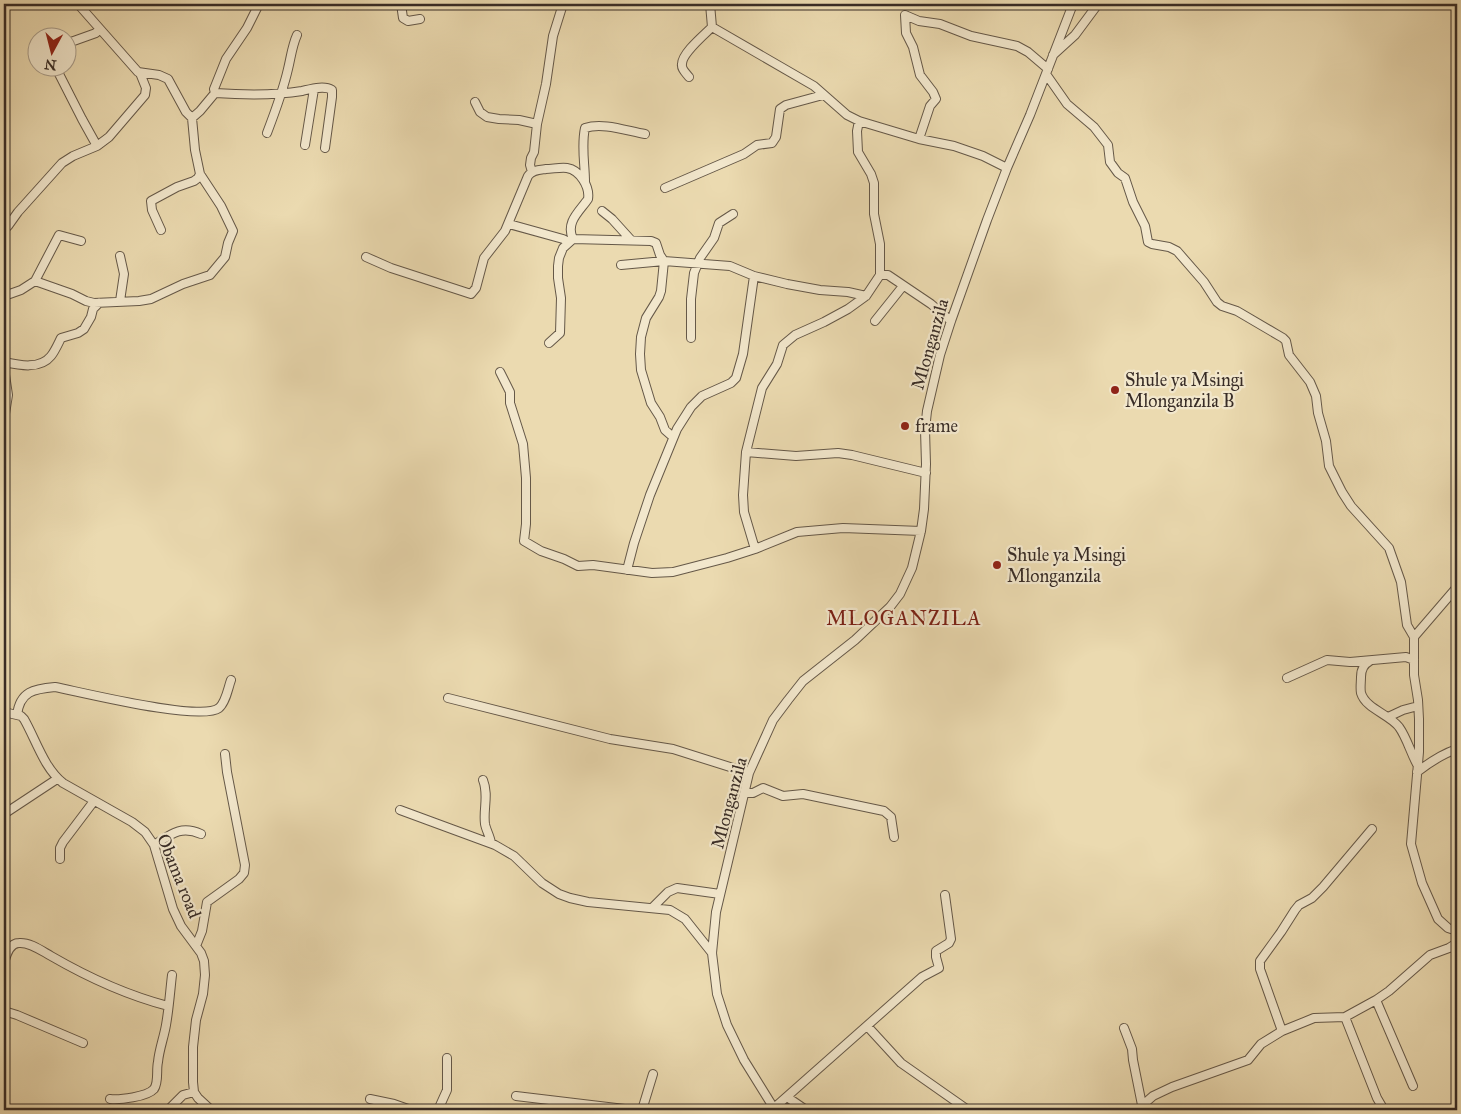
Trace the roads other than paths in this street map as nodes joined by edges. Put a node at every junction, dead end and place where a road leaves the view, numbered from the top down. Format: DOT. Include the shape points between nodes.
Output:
graph roads {
  1 [pos="78,4"];
  2 [pos="259,4"];
  3 [pos="401,4"];
  4 [pos="562,4"];
  5 [pos="710,4"];
  6 [pos="1073,4"];
  7 [pos="1098,4"];
  8 [pos="420,19"];
  9 [pos="712,27"];
  10 [pos="99,28"];
  11 [pos="297,35"];
  12 [pos="78,40"];
  13 [pos="1052,57"];
  14 [pos="1047,71"];
  15 [pos="140,73"];
  16 [pos="689,77"];
  17 [pos="61,78"];
  18 [pos="314,89"];
  19 [pos="215,93"];
  20 [pos="281,94"];
  21 [pos="823,95"];
  22 [pos="475,102"];
  23 [pos="192,118"];
  24 [pos="859,120"];
  25 [pos="538,124"];
  26 [pos="267,133"];
  27 [pos="645,134"];
  28 [pos="920,139"];
  29 [pos="305,145"];
  30 [pos="97,146"];
  31 [pos="325,148"];
  32 [pos="1007,168"];
  33 [pos="532,172"];
  34 [pos="200,174"];
  35 [pos="586,184"];
  36 [pos="665,188"];
  37 [pos="602,211"];
  38 [pos="733,214"];
  39 [pos="508,224"];
  40 [pos="4,230"];
  41 [pos="161,230"];
  42 [pos="571,240"];
  43 [pos="630,240"];
  44 [pos="81,241"];
  45 [pos="120,256"];
  46 [pos="366,256"];
  47 [pos="664,261"];
  48 [pos="697,264"];
  49 [pos="621,265"];
  50 [pos="880,275"];
  51 [pos="754,276"];
  52 [pos="35,281"];
  53 [pos="904,286"];
  54 [pos="4,296"];
  55 [pos="866,296"];
  56 [pos="120,301"];
  57 [pos="99,303"];
  58 [pos="951,320"];
  59 [pos="875,321"];
  60 [pos="692,338"];
  61 [pos="549,343"];
  62 [pos="4,362"];
  63 [pos="4,368"];
  64 [pos="500,372"];
  65 [pos="4,420"];
  66 [pos="673,437"];
  67 [pos="746,452"];
  68 [pos="926,473"];
  69 [pos="921,531"];
  70 [pos="755,549"];
  71 [pos="628,570"];
  72 [pos="1455,590"];
  73 [pos="1457,602"];
  74 [pos="1414,637"];
  75 [pos="1414,660"];
  76 [pos="1370,661"];
  77 [pos="1286,678"];
  78 [pos="231,680"];
  79 [pos="448,698"];
  80 [pos="1418,706"];
  81 [pos="4,712"];
  82 [pos="17,715"];
  83 [pos="1388,717"];
  84 [pos="1457,749"];
  85 [pos="225,754"];
  86 [pos="1417,769"];
  87 [pos="749,773"];
  88 [pos="57,778"];
  89 [pos="483,780"];
  90 [pos="744,793"];
  91 [pos="94,801"];
  92 [pos="400,810"];
  93 [pos="4,814"];
  94 [pos="1372,828"];
  95 [pos="201,834"];
  96 [pos="894,837"];
  97 [pos="491,843"];
  98 [pos="154,845"];
  99 [pos="60,860"];
  100 [pos="720,894"];
  101 [pos="945,895"];
  102 [pos="652,908"];
  103 [pos="1457,931"];
  104 [pos="1457,943"];
  105 [pos="196,946"];
  106 [pos="712,953"];
  107 [pos="4,963"];
  108 [pos="172,975"];
  109 [pos="1376,1000"];
  110 [pos="168,1006"];
  111 [pos="4,1011"];
  112 [pos="1345,1017"];
  113 [pos="868,1027"];
  114 [pos="1124,1028"];
  115 [pos="1282,1031"];
  116 [pos="83,1043"];
  117 [pos="447,1058"];
  118 [pos="653,1074"];
  119 [pos="1413,1086"];
  120 [pos="194,1092"];
  121 [pos="516,1096"];
  122 [pos="787,1097"];
  123 [pos="110,1099"];
  124 [pos="370,1099"];
  125 [pos="1144,1107"];
  126 [pos="775,1109"];
  127 [pos="168,1110"];
  128 [pos="211,1110"];
  129 [pos="411,1110"];
  130 [pos="438,1110"];
  131 [pos="633,1110"];
  132 [pos="642,1110"];
  133 [pos="806,1110"];
  134 [pos="968,1110"];
  135 [pos="1384,1110"];
  1 -- 10 [label="street"];
  2 -- 19 [label="street" via="226,59"];
  3 -- 8 [label="street" via="404,18 408,21"];
  4 -- 25 [label="street"];
  5 -- 9 [label="street"];
  6 -- 13 [label="street, Mlonganzila"];
  7 -- 13 [label="street" via="1075,35"];
  9 -- 16 [label="street" via="684,57 683,69"];
  9 -- 21 [label="street" via="814,86"];
  10 -- 12 [label="street" via="96,34"];
  10 -- 15 [label="street"];
  11 -- 20 [label="street"];
  13 -- 14 [label="street, Mlonganzila"];
  14 -- 28 [label="street" via="1017,46 970,36 905,15 905,29 920,75 936,99 930,106"];
  14 -- 32 [label="street, Mlonganzila"];
  14 -- 74 [label="street" via="1067,104 1094,127 1108,146 1110,162 1125,178 1130,197 1145,226 1148,242 1177,251 1217,302 1286,341 1289,355 1310,382 1316,396 1329,466 1351,506 1391,552 1402,589 1407,625"];
  15 -- 23 [label="street" via="168,79"];
  15 -- 30 [label="street" via="146,89 144,96 109,137"];
  17 -- 30 [label="street"];
  18 -- 20 [label="street"];
  18 -- 29 [label="street"];
  18 -- 31 [label="street" via="332,90"];
  19 -- 20 [label="street"];
  19 -- 23 [label="street"];
  20 -- 26 [label="street"];
  21 -- 24 [label="street" via="847,115"];
  21 -- 36 [label="street" via="780,109 776,137 772,143 757,145 744,154"];
  22 -- 25 [label="street" via="487,117"];
  23 -- 34 [label="street"];
  24 -- 28 [label="street"];
  24 -- 50 [label="street" via="858,152 874,183"];
  25 -- 33 [label="street" via="530,166"];
  27 -- 35 [label="street" via="605,127 585,128 583,162"];
  28 -- 32 [label="street" via="954,146"];
  30 -- 40 [label="street" via="62,163"];
  32 -- 58 [label="street, Mlonganzila"];
  33 -- 35 [label="street" via="567,168"];
  33 -- 39 [label="street"];
  34 -- 41 [label="street" via="194,181 151,201"];
  34 -- 56 [label="street" via="233,231 225,257 206,278 150,299"];
  35 -- 42 [label="street" via="588,199 572,224"];
  37 -- 43 [label="street"];
  38 -- 48 [label="street" via="719,222 714,238"];
  39 -- 42 [label="street"];
  39 -- 46 [label="street" via="484,258 476,288 471,294 391,268"];
  42 -- 43 [label="street"];
  42 -- 61 [label="street" via="563,248 558,266 560,333"];
  43 -- 47 [label="street" via="654,242"];
  44 -- 52 [label="street" via="59,235"];
  45 -- 56 [label="street" via="124,274"];
  47 -- 48 [label="street"];
  47 -- 49 [label="street"];
  47 -- 66 [label="street" via="659,297 644,324 640,365 651,403 665,430"];
  48 -- 51 [label="street" via="730,266"];
  48 -- 60 [label="street" via="692,288"];
  50 -- 53 [label="street" via="888,275"];
  50 -- 55 [label="street"];
  51 -- 55 [label="street"];
  51 -- 66 [label="street" via="743,354 736,378 732,383 702,396"];
  52 -- 54 [label="street"];
  52 -- 57 [label="street"];
  53 -- 58 [label="street"];
  53 -- 59 [label="street"];
  55 -- 67 [label="street" via="848,309 795,335 783,345 777,364 762,388"];
  56 -- 57 [label="street"];
  57 -- 62 [label="street" via="84,329 61,338 50,358 44,362 31,366"];
  58 -- 68 [label="street, Mlonganzila" via="927,411"];
  63 -- 65 [label="street" via="8,395"];
  64 -- 71 [label="street" via="510,392 511,408 523,444 526,478 524,542 578,566"];
  66 -- 71 [label="street" via="647,504"];
  67 -- 68 [label="street" via="796,456 838,453"];
  67 -- 70 [label="street" via="744,512"];
  68 -- 69 [label="street, Mlonganzila"];
  69 -- 70 [label="street" via="815,530 797,532"];
  69 -- 87 [label="street, Mlonganzila" via="912,568 900,594 871,626 803,681 773,720"];
  70 -- 71 [label="street" via="673,572"];
  72 -- 73 [label="street"];
  72 -- 74 [label="street"];
  74 -- 75 [label="street"];
  75 -- 76 [label="street" via="1406,657"];
  75 -- 80 [label="street"];
  76 -- 77 [label="street" via="1327,660"];
  76 -- 83 [label="street" via="1361,672 1360,691 1363,698"];
  78 -- 82 [label="street" via="222,703 214,710 154,708 55,688 26,694"];
  79 -- 87 [label="street" via="610,739 673,749"];
  80 -- 83 [label="street"];
  80 -- 86 [label="street"];
  81 -- 82 [label="street"];
  82 -- 88 [label="street, Obama road" via="24,719"];
  83 -- 86 [label="street" via="1398,726"];
  84 -- 86 [label="street"];
  85 -- 105 [label="street" via="244,872 207,902"];
  86 -- 103 [label="street" via="1411,844 1422,883 1438,919"];
  87 -- 90 [label="street, Mlonganzila"];
  88 -- 91 [label="street, Obama road"];
  88 -- 93 [label="street"];
  89 -- 97 [label="street" via="486,827"];
  90 -- 96 [label="street" via="763,788 783,796 803,794 884,811 891,817"];
  90 -- 100 [label="street, Mlonganzila"];
  91 -- 98 [label="street, Obama road" via="140,827"];
  91 -- 99 [label="street" via="63,842"];
  92 -- 97 [label="street"];
  94 -- 115 [label="street" via="1323,887 1299,905 1260,961"];
  95 -- 98 [label="street" via="186,829"];
  97 -- 102 [label="street" via="514,856 542,883 564,896 588,902"];
  98 -- 105 [label="street, Obama road" via="173,909"];
  100 -- 102 [label="street" via="677,888"];
  100 -- 106 [label="street, Mlonganzila"];
  101 -- 113 [label="street" via="951,939 936,951 939,968 922,977"];
  102 -- 106 [label="street" via="670,910 685,919"];
  104 -- 109 [label="street" via="1430,955"];
  105 -- 120 [label="street, Obama road" via="202,954 205,975 193,1047"];
  106 -- 126 [label="street, Mlonganzila" via="717,994 727,1026"];
  107 -- 110 [label="street" via="13,945 30,945 81,974 141,999"];
  108 -- 110 [label="street"];
  109 -- 112 [label="street"];
  109 -- 119 [label="street"];
  110 -- 123 [label="street" via="154,1089 120,1100"];
  111 -- 116 [label="street"];
  112 -- 115 [label="street" via="1314,1018"];
  112 -- 135 [label="street"];
  113 -- 122 [label="street"];
  113 -- 134 [label="street" via="901,1063"];
  114 -- 125 [label="street" via="1132,1049"];
  115 -- 125 [label="street" via="1261,1044 1248,1060 1152,1096"];
  117 -- 130 [label="street" via="447,1090"];
  118 -- 132 [label="street"];
  120 -- 127 [label="street" via="183,1095"];
  120 -- 128 [label="street"];
  121 -- 131 [label="street"];
  122 -- 126 [label="street"];
  122 -- 133 [label="street"];
  124 -- 129 [label="street"];
}
